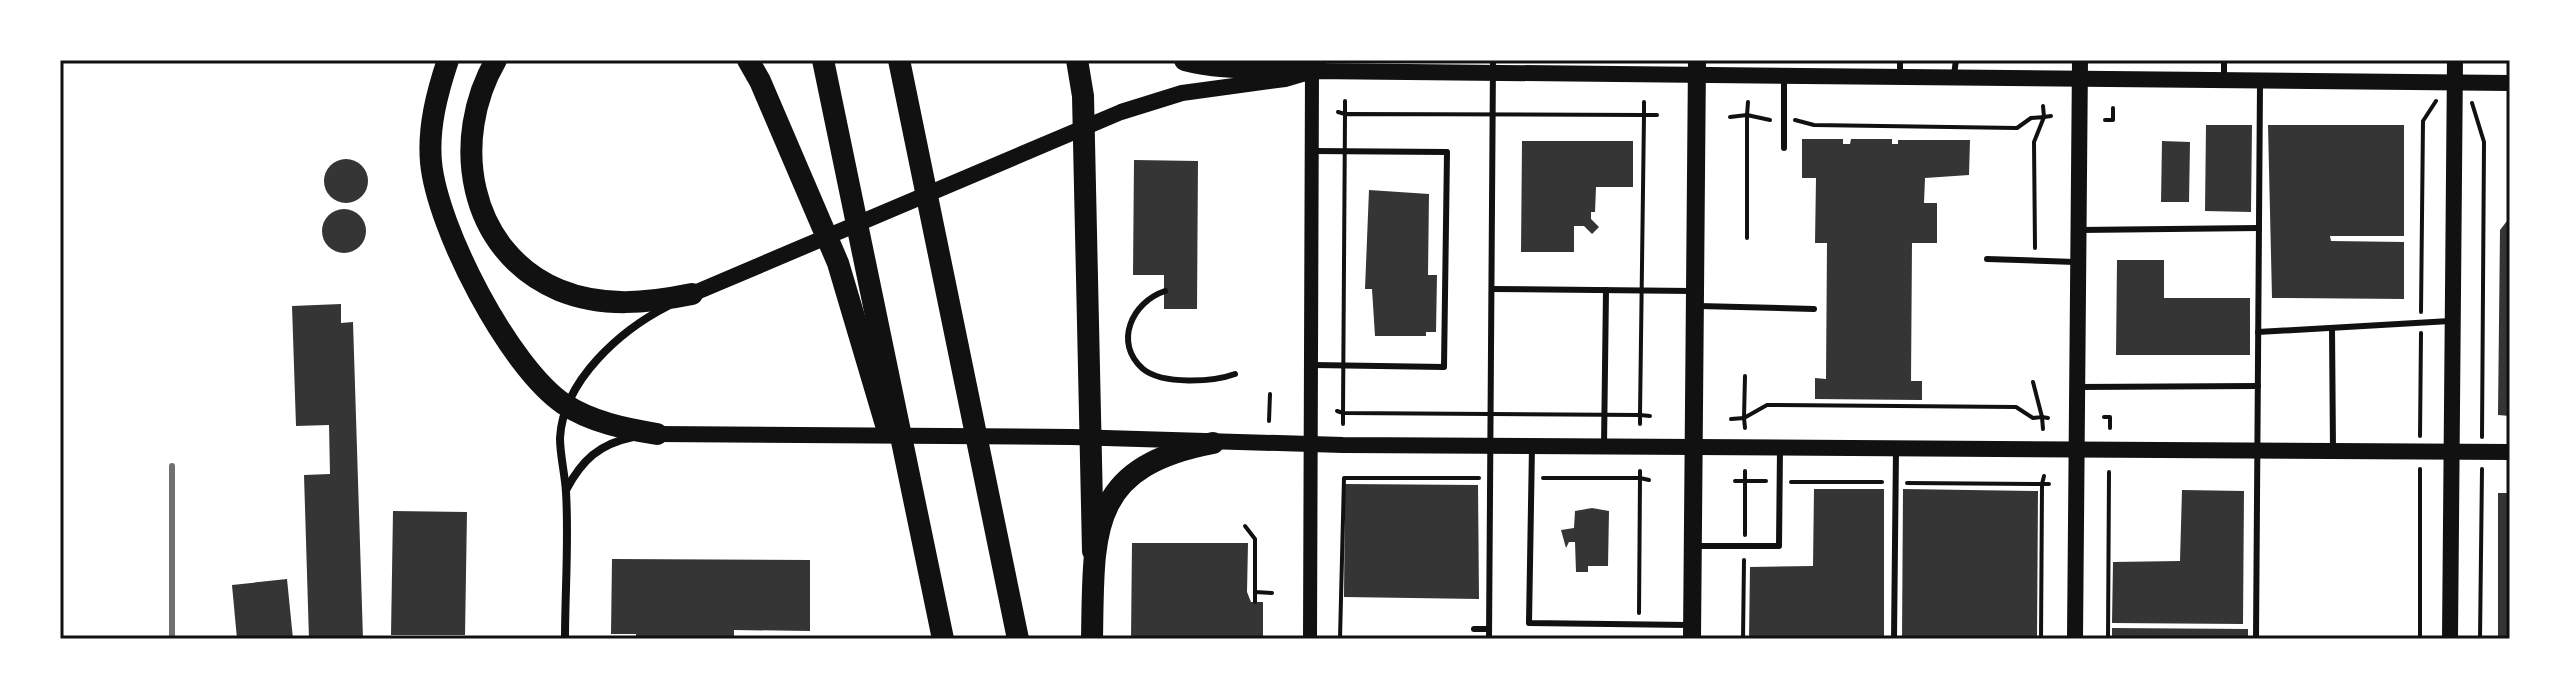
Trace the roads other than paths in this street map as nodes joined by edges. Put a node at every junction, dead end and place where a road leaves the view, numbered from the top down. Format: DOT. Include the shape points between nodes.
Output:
graph roads {
  1 [pos="448,60"];
  2 [pos="496,60"];
  3 [pos="748,60"];
  4 [pos="823,60"];
  5 [pos="899,60"];
  6 [pos="1077,60"];
  7 [pos="1185,60"];
  8 [pos="2224,60"];
  9 [pos="2455,60"];
  10 [pos="1311,64"];
  11 [pos="1493,66"];
  12 [pos="1559,66"];
  13 [pos="1697,66"];
  14 [pos="1900,67"];
  15 [pos="1955,68"];
  16 [pos="2080,68"];
  17 [pos="1784,73"];
  18 [pos="2224,78"];
  19 [pos="2260,78"];
  20 [pos="2455,80"];
  21 [pos="2510,83"];
  22 [pos="1083,128"];
  23 [pos="1784,148"];
  24 [pos="1312,151"];
  25 [pos="2259,228"];
  26 [pos="2079,230"];
  27 [pos="1987,259"];
  28 [pos="2079,262"];
  29 [pos="1492,289"];
  30 [pos="1606,290"];
  31 [pos="1165,291"];
  32 [pos="692,294"];
  33 [pos="1696,298"];
  34 [pos="1814,309"];
  35 [pos="2453,320"];
  36 [pos="2332,328"];
  37 [pos="2258,332"];
  38 [pos="1312,365"];
  39 [pos="1235,374"];
  40 [pos="2258,386"];
  41 [pos="2077,387"];
  42 [pos="567,406"];
  43 [pos="657,434"];
  44 [pos="1082,438"];
  45 [pos="1213,443"];
  46 [pos="1311,444"];
  47 [pos="1491,445"];
  48 [pos="1532,446"];
  49 [pos="1604,446"];
  50 [pos="1694,446"];
  51 [pos="1780,448"];
  52 [pos="1896,449"];
  53 [pos="2077,450"];
  54 [pos="2257,451"];
  55 [pos="2333,451"];
  56 [pos="2452,452"];
  57 [pos="2510,452"];
  58 [pos="566,491"];
  59 [pos="1693,546"];
  60 [pos="1093,551"];
  61 [pos="928,566"];
  62 [pos="1474,629"];
  63 [pos="1489,629"];
  64 [pos="1692,632"];
  65 [pos="565,639"];
  66 [pos="943,639"];
  67 [pos="1018,639"];
  68 [pos="1092,639"];
  69 [pos="1310,639"];
  70 [pos="1489,639"];
  71 [pos="1894,639"];
  72 [pos="2075,639"];
  73 [pos="2256,639"];
  74 [pos="2450,639"];
  1 -- 42 [label="highway" via="433,113 431,161 443,216 483,297 532,373"];
  2 -- 32 [label="highway" via="477,99 470,162 479,207 502,244 535,275 580,297 641,303"];
  3 -- 61 [label="highway" via="838,263"];
  4 -- 61 [label="highway"];
  5 -- 67 [label="highway"];
  6 -- 22 [label="highway"];
  7 -- 10 [label="highway" via="1221,68"];
  8 -- 18 [label="lane"];
  9 -- 20 [label="main road"];
  10 -- 11 [label="main road"];
  10 -- 22 [label="main road" via="1285,79 1182,93"];
  10 -- 24 [label="street"];
  11 -- 12 [label="main road"];
  11 -- 29 [label="lane"];
  12 -- 13 [label="main road"];
  13 -- 17 [label="main road"];
  13 -- 33 [label="main road"];
  14 -- 15 [label="main road"];
  14 -- 17 [label="main road"];
  15 -- 16 [label="main road"];
  16 -- 18 [label="main road"];
  16 -- 26 [label="main road"];
  17 -- 23 [label="lane"];
  18 -- 19 [label="main road"];
  19 -- 20 [label="main road"];
  19 -- 25 [label="lane"];
  20 -- 21 [label="main road"];
  20 -- 35 [label="main road"];
  22 -- 32 [label="main road"];
  22 -- 44 [label="highway"];
  24 -- 38 [label="street"];
  24 -- 38 [label="lane" via="1447,152 1444,367"];
  25 -- 26 [label="lane"];
  25 -- 37 [label="lane"];
  26 -- 28 [label="main road"];
  27 -- 28 [label="lane"];
  28 -- 41 [label="main road"];
  29 -- 30 [label="lane"];
  29 -- 47 [label="lane"];
  30 -- 33 [label="lane"];
  30 -- 49 [label="lane"];
  31 -- 39 [label="lane" via="1137,307 1129,328 1135,360 1145,370 1170,379"];
  32 -- 42 [label="street" via="623,336 588,372"];
  33 -- 34 [label="lane"];
  33 -- 50 [label="main road"];
  35 -- 36 [label="lane"];
  35 -- 56 [label="main road"];
  36 -- 37 [label="lane"];
  36 -- 55 [label="lane"];
  37 -- 40 [label="lane"];
  38 -- 46 [label="street"];
  40 -- 41 [label="lane"];
  40 -- 54 [label="lane"];
  41 -- 53 [label="main road"];
  42 -- 43 [label="highway" via="598,420"];
  42 -- 58 [label="street" via="560,439"];
  43 -- 44 [label="main road"];
  43 -- 58 [label="street" via="600,447 581,465"];
  44 -- 45 [label="main road"];
  44 -- 60 [label="highway"];
  45 -- 46 [label="main road"];
  45 -- 60 [label="highway" via="1153,460 1130,476 1102,515"];
  46 -- 47 [label="main road"];
  46 -- 69 [label="street"];
  47 -- 48 [label="main road"];
  47 -- 63 [label="lane"];
  48 -- 49 [label="main road"];
  48 -- 64 [label="lane" via="1529,623"];
  49 -- 50 [label="main road"];
  50 -- 51 [label="main road"];
  50 -- 59 [label="main road"];
  51 -- 52 [label="main road"];
  51 -- 59 [label="lane" via="1779,546"];
  52 -- 53 [label="main road"];
  52 -- 71 [label="lane"];
  53 -- 54 [label="main road"];
  53 -- 72 [label="main road"];
  54 -- 55 [label="main road"];
  54 -- 73 [label="lane"];
  55 -- 56 [label="main road"];
  56 -- 57 [label="main road"];
  56 -- 74 [label="main road"];
  58 -- 65 [label="street"];
  59 -- 64 [label="main road"];
  60 -- 68 [label="highway"];
  61 -- 66 [label="highway"];
  62 -- 63 [label="lane"];
  63 -- 70 [label="lane"];
}
